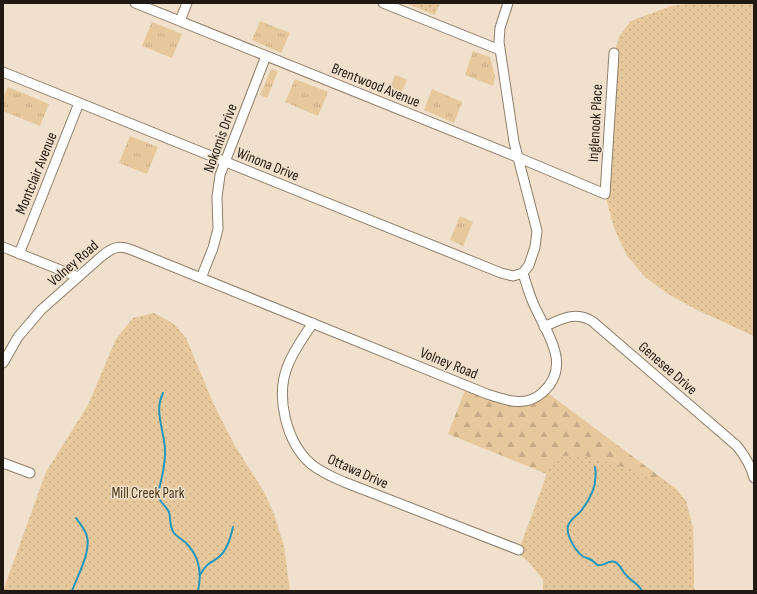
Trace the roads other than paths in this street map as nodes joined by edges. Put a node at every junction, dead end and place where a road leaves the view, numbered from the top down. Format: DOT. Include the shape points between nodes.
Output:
graph roads {
  1 [pos="135,3"];
  2 [pos="187,3"];
  3 [pos="383,3"];
  4 [pos="508,3"];
  5 [pos="180,21"];
  6 [pos="500,50"];
  7 [pos="614,53"];
  8 [pos="266,56"];
  9 [pos="3,72"];
  10 [pos="79,103"];
  11 [pos="517,157"];
  12 [pos="225,162"];
  13 [pos="605,194"];
  14 [pos="3,247"];
  15 [pos="19,254"];
  16 [pos="523,273"];
  17 [pos="78,277"];
  18 [pos="202,278"];
  19 [pos="313,323"];
  20 [pos="544,327"];
  21 [pos="7,348"];
  22 [pos="3,363"];
  23 [pos="3,463"];
  24 [pos="30,473"];
  25 [pos="754,478"];
  26 [pos="519,550"];
  1 -- 5 [label="street, Brentwood Avenue"];
  2 -- 5 [label="street"];
  3 -- 6 [label="street"];
  4 -- 6 [label="street" via="500,28"];
  5 -- 8 [label="street, Brentwood Avenue"];
  6 -- 11 [label="street"];
  7 -- 13 [label="street, Inglenook Place"];
  8 -- 11 [label="street, Brentwood Avenue"];
  8 -- 12 [label="street, Nokomis Drive"];
  9 -- 10 [label="street, Winona Drive"];
  10 -- 12 [label="street, Winona Drive"];
  10 -- 15 [label="street, Montclair Avenue"];
  11 -- 13 [label="street, Brentwood Avenue"];
  11 -- 16 [label="street" via="537,230 531,260"];
  12 -- 16 [label="street, Winona Drive" via="501,273 513,276"];
  12 -- 18 [label="street, Nokomis Drive" via="218,182 217,236"];
  14 -- 15 [label="street"];
  15 -- 17 [label="street"];
  16 -- 20 [label="street, Volney Road"];
  17 -- 18 [label="street, Volney Road" via="109,250 118,246"];
  17 -- 21 [label="street, Volney Road" via="41,310"];
  18 -- 19 [label="street, Volney Road"];
  19 -- 20 [label="street, Volney Road" via="514,403 539,396 554,379 557,358"];
  19 -- 26 [label="street, Ottawa Drive" via="288,365 282,398 291,436 305,458 326,474 344,482"];
  20 -- 25 [label="street, Genesee Drive" via="571,316 592,321 737,446 749,464"];
  21 -- 22 [label="street, Volney Road"];
  23 -- 24 [label="street"];
}
